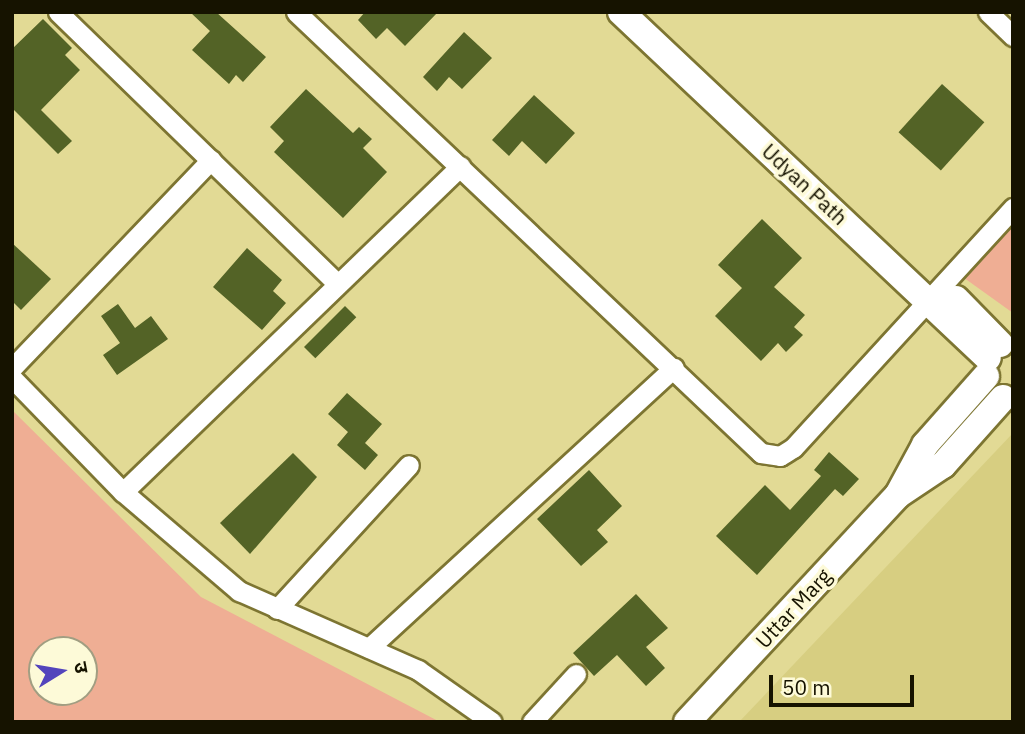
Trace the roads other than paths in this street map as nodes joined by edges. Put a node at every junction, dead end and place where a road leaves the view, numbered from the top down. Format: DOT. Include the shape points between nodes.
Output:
graph roads {
  1 [pos="58,12"];
  2 [pos="296,12"];
  3 [pos="621,12"];
  4 [pos="646,12"];
  5 [pos="988,12"];
  6 [pos="1013,36"];
  7 [pos="211,160"];
  8 [pos="460,166"];
  9 [pos="1013,208"];
  10 [pos="335,281"];
  11 [pos="935,292"];
  12 [pos="997,355"];
  13 [pos="12,368"];
  14 [pos="674,368"];
  15 [pos="12,379"];
  16 [pos="1008,399"];
  17 [pos="409,465"];
  18 [pos="123,492"];
  19 [pos="898,495"];
  20 [pos="277,609"];
  21 [pos="369,649"];
  22 [pos="576,674"];
  23 [pos="492,722"];
  24 [pos="532,722"];
  25 [pos="687,722"];
  1 -- 7 [label="street"];
  2 -- 8 [label="street"];
  3 -- 11 [label="main road, Udyan Path"];
  4 -- 11 [label="main road, Udyan Path"];
  5 -- 6 [label="street"];
  7 -- 10 [label="street"];
  7 -- 13 [label="street"];
  8 -- 10 [label="street"];
  8 -- 14 [label="street"];
  9 -- 11 [label="street"];
  10 -- 18 [label="street"];
  11 -- 12 [label="main road, Udyan Path"];
  11 -- 14 [label="street" via="780,456 761,453"];
  12 -- 16 [label="main road, Uttar Marg"];
  12 -- 19 [label="main road, Uttar Marg" via="925,445"];
  14 -- 21 [label="street"];
  15 -- 18 [label="street"];
  16 -- 19 [label="main road, Uttar Marg" via="943,465"];
  17 -- 20 [label="street"];
  18 -- 20 [label="street" via="212,570"];
  19 -- 25 [label="main road, Uttar Marg"];
  20 -- 21 [label="street"];
  21 -- 23 [label="street" via="448,687"];
  22 -- 24 [label="street"];
}
